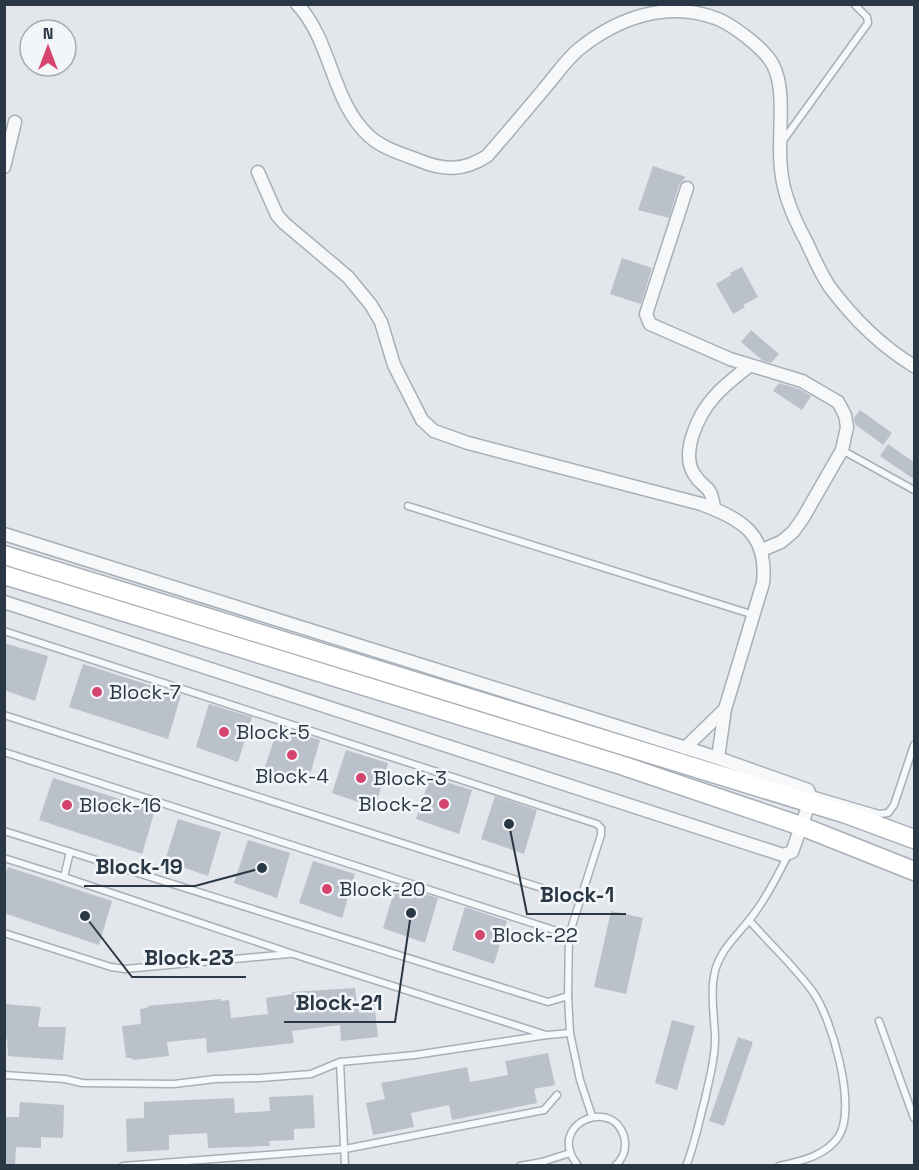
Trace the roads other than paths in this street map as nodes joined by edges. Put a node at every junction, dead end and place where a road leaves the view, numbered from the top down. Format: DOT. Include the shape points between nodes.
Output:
graph roads {
  1 [pos="297,4"];
  2 [pos="854,4"];
  3 [pos="701,8"];
  4 [pos="15,122"];
  5 [pos="780,144"];
  6 [pos="4,167"];
  7 [pos="258,172"];
  8 [pos="687,188"];
  9 [pos="749,366"];
  10 [pos="915,366"];
  11 [pos="842,450"];
  12 [pos="915,490"];
  13 [pos="408,506"];
  14 [pos="714,508"];
  15 [pos="4,534"];
  16 [pos="762,550"];
  17 [pos="4,555"];
  18 [pos="4,575"];
  19 [pos="4,602"];
  20 [pos="754,616"];
  21 [pos="4,631"];
  22 [pos="726,710"];
  23 [pos="4,715"];
  24 [pos="915,746"];
  25 [pos="685,748"];
  26 [pos="4,752"];
  27 [pos="718,758"];
  28 [pos="912,761"];
  29 [pos="810,798"];
  30 [pos="801,826"];
  31 [pos="4,831"];
  32 [pos="915,839"];
  33 [pos="70,852"];
  34 [pos="788,854"];
  35 [pos="4,858"];
  36 [pos="915,871"];
  37 [pos="64,877"];
  38 [pos="579,900"];
  39 [pos="749,920"];
  40 [pos="4,933"];
  41 [pos="569,935"];
  42 [pos="293,954"];
  43 [pos="568,996"];
  44 [pos="879,1021"];
  45 [pos="570,1034"];
  46 [pos="547,1035"];
  47 [pos="340,1062"];
  48 [pos="4,1075"];
  49 [pos="557,1095"];
  50 [pos="592,1116"];
  51 [pos="915,1118"];
  52 [pos="345,1149"];
  53 [pos="570,1153"];
  54 [pos="123,1166"];
  55 [pos="345,1166"];
  56 [pos="520,1166"];
  57 [pos="578,1166"];
  58 [pos="615,1166"];
  59 [pos="686,1166"];
  60 [pos="779,1166"];
  1 -- 3 [label="street" via="312,26 348,110 369,136 427,164 456,169 488,156 577,50 612,26 645,14"];
  2 -- 5 [label="lane" via="868,23"];
  3 -- 5 [label="street" via="753,43 773,64 778,84"];
  4 -- 6 [label="street"];
  5 -- 10 [label="street" via="786,195 828,284 856,319 894,354"];
  7 -- 14 [label="street" via="277,215 348,277 371,305 381,322 394,365 422,420 434,431"];
  8 -- 9 [label="street" via="647,320 656,328"];
  9 -- 11 [label="street" via="802,381 838,402 847,427"];
  9 -- 14 [label="street" via="712,399 692,436 690,463 694,474 712,494"];
  11 -- 12 [label="lane"];
  11 -- 16 [label="street" via="793,532"];
  13 -- 20 [label="lane"];
  14 -- 16 [label="street" via="743,524"];
  15 -- 25 [label="street"];
  16 -- 20 [label="street" via="765,568"];
  17 -- 29 [label="main road"];
  18 -- 30 [label="main road" via="610,762"];
  19 -- 34 [label="street"];
  20 -- 22 [label="street"];
  21 -- 38 [label="lane" via="597,824 601,835"];
  22 -- 25 [label="street"];
  22 -- 27 [label="street"];
  23 -- 38 [label="lane"];
  24 -- 28 [label="lane"];
  25 -- 27 [label="street"];
  26 -- 41 [label="lane"];
  27 -- 29 [label="street" via="808,790"];
  28 -- 29 [label="lane" via="888,813"];
  29 -- 30 [label="street"];
  29 -- 32 [label="main road"];
  30 -- 34 [label="street"];
  30 -- 36 [label="main road"];
  31 -- 33 [label="lane"];
  33 -- 37 [label="lane"];
  33 -- 43 [label="lane" via="548,1002"];
  34 -- 39 [label="lane" via="772,887"];
  35 -- 37 [label="lane"];
  37 -- 42 [label="lane"];
  38 -- 41 [label="lane"];
  39 -- 59 [label="lane" via="723,952 713,976 713,1060"];
  39 -- 60 [label="lane" via="814,993 826,1016 846,1097 846,1117 839,1136 826,1150"];
  40 -- 42 [label="lane" via="124,969"];
  41 -- 43 [label="lane"];
  42 -- 46 [label="lane"];
  43 -- 45 [label="lane"];
  44 -- 51 [label="lane"];
  45 -- 46 [label="lane"];
  45 -- 50 [label="lane"];
  46 -- 47 [label="lane"];
  47 -- 48 [label="lane" via="311,1074 174,1084 81,1083"];
  47 -- 52 [label="lane"];
  49 -- 52 [label="lane" via="544,1110"];
  50 -- 53 [label="lane" via="573,1130"];
  50 -- 58 [label="lane" via="609,1118 621,1128 626,1144 622,1159"];
  52 -- 54 [label="lane"];
  52 -- 55 [label="lane"];
  53 -- 56 [label="lane"];
  53 -- 57 [label="lane"];
}
